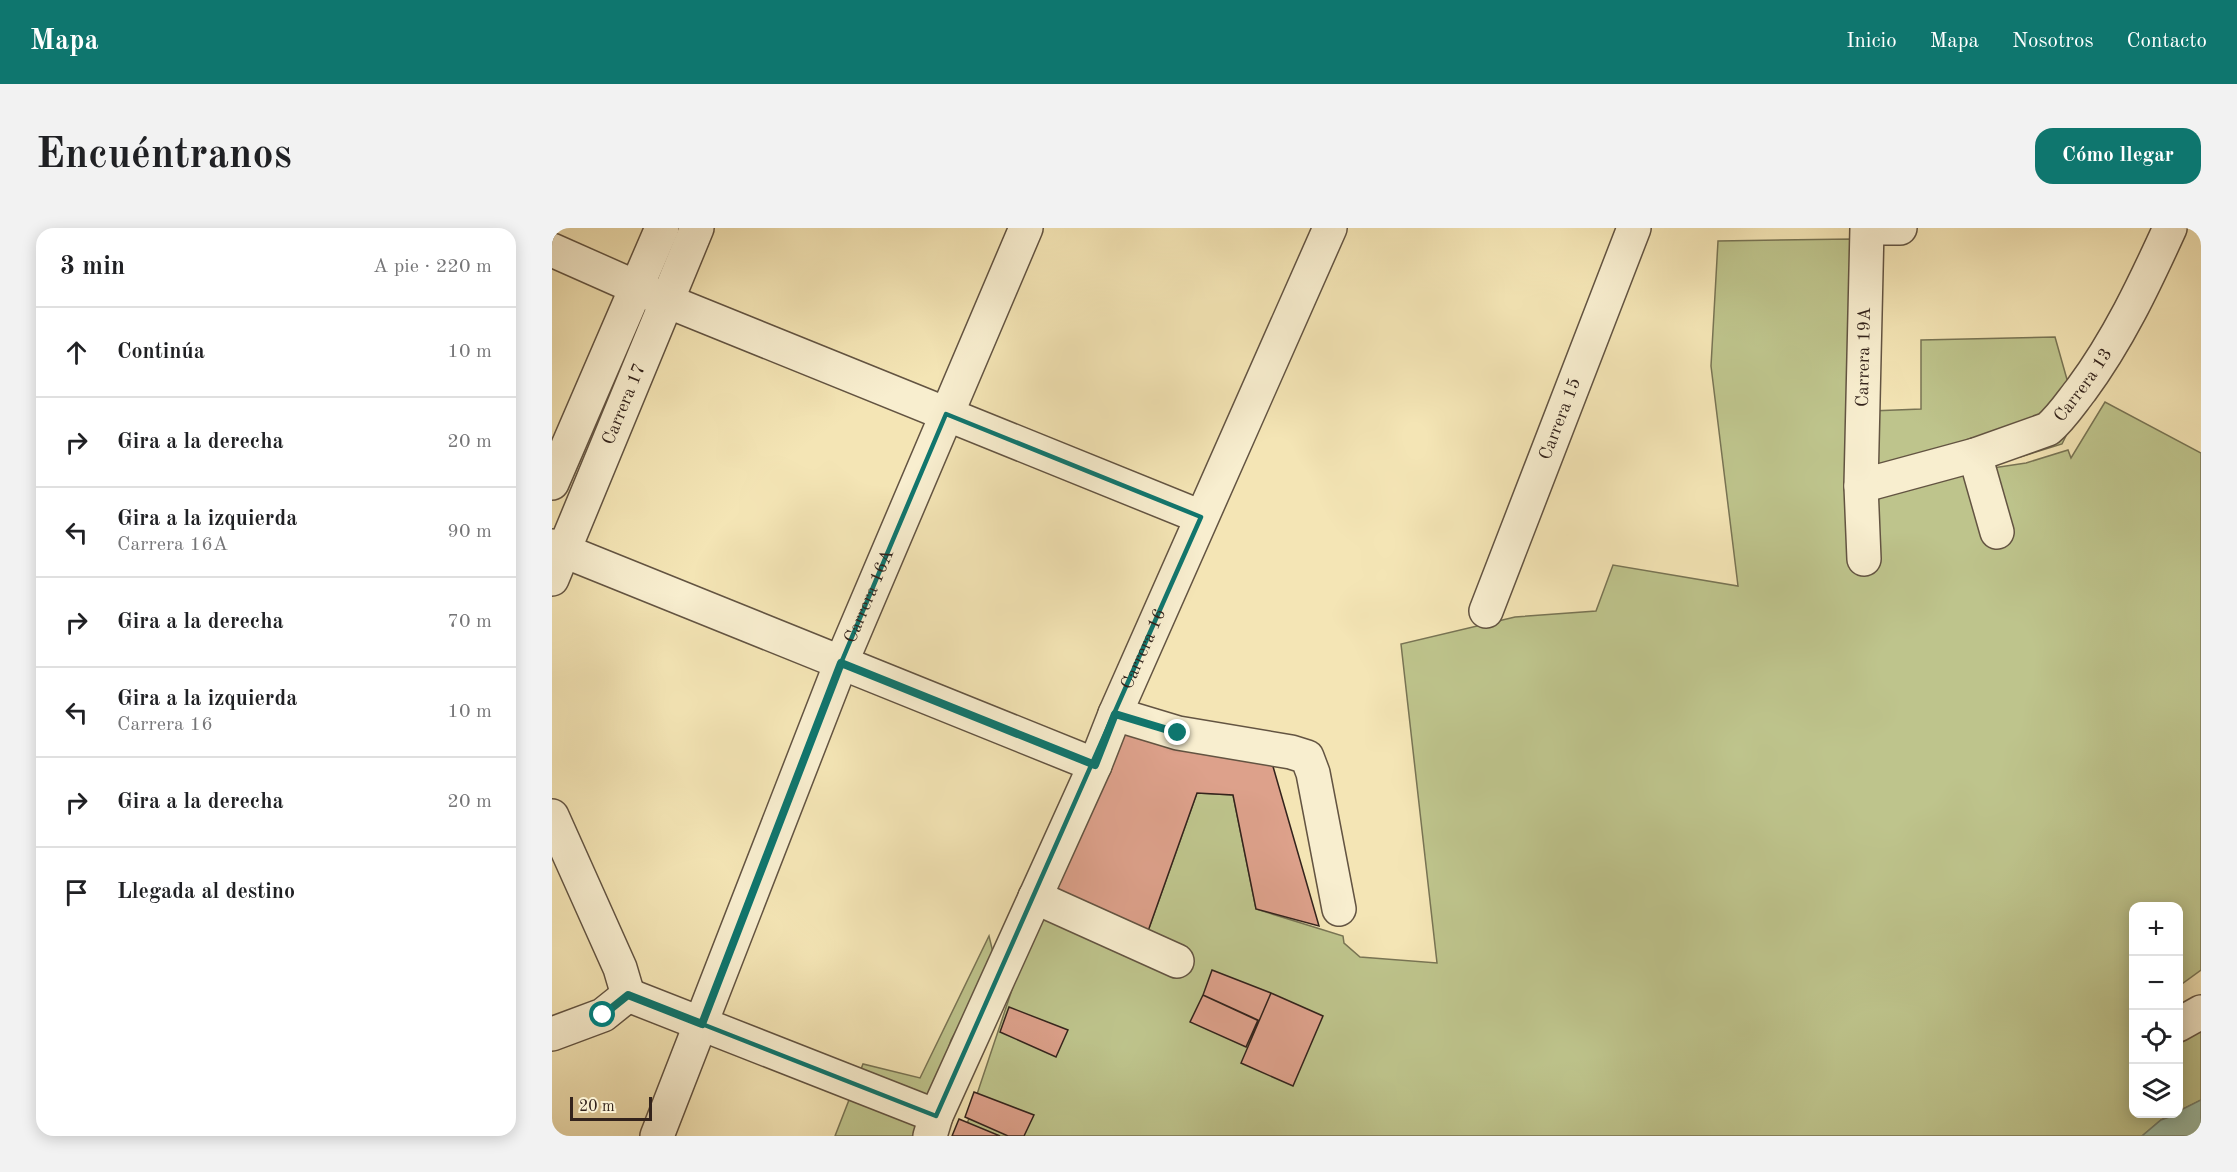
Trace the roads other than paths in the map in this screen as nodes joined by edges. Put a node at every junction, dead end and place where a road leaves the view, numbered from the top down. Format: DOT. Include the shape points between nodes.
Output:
graph roads {
  1 [pos="662,228"];
  2 [pos="696,228"];
  3 [pos="1026,228"];
  4 [pos="1330,228"];
  5 [pos="1634,228"];
  6 [pos="1867,228"];
  7 [pos="1874,228"];
  8 [pos="1900,228"];
  9 [pos="2170,228"];
  10 [pos="552,250"];
  11 [pos="636,287"];
  12 [pos="667,301"];
  13 [pos="946,414"];
  14 [pos="1975,455"];
  15 [pos="552,483"];
  16 [pos="1861,486"];
  17 [pos="1201,517"];
  18 [pos="1997,532"];
  19 [pos="556,558"];
  20 [pos="1864,559"];
  21 [pos="1486,611"];
  22 [pos="841,663"];
  23 [pos="1115,714"];
  24 [pos="1095,765"];
  25 [pos="552,816"];
  26 [pos="1035,897"];
  27 [pos="1339,909"];
  28 [pos="1177,961"];
  29 [pos="628,995"];
  30 [pos="2201,1012"];
  31 [pos="2183,1022"];
  32 [pos="702,1024"];
  33 [pos="552,1034"];
  34 [pos="933,1126"];
  35 [pos="657,1136"];
  1 -- 11 [label="street, Carrera 17"];
  2 -- 12 [label="street, Carrera 17"];
  3 -- 13 [label="street, Carrera 16A"];
  4 -- 17 [label="street, Carrera 16"];
  5 -- 21 [label="street, Carrera 15"];
  6 -- 16 [label="street, Carrera 19A"];
  7 -- 8 [label="street"];
  9 -- 14 [label="street, Carrera 13" via="2103,361 2058,421 2036,435"];
  10 -- 11 [label="street"];
  11 -- 12 [label="street"];
  11 -- 15 [label="street, Carrera 17"];
  12 -- 13 [label="street"];
  12 -- 19 [label="street, Carrera 17"];
  13 -- 17 [label="street"];
  13 -- 22 [label="street, Carrera 16A"];
  14 -- 16 [label="street, Carrera 13"];
  14 -- 18 [label="street"];
  16 -- 20 [label="street, Carrera 19A"];
  17 -- 23 [label="street, Carrera 16"];
  19 -- 22 [label="street"];
  22 -- 24 [label="street"];
  22 -- 32 [label="street, Carrera 16A"];
  23 -- 24 [label="street, Carrera 16"];
  23 -- 27 [label="street" via="1178,733 1307,757"];
  24 -- 26 [label="street, Carrera 16"];
  25 -- 29 [label="street" via="620,968"];
  26 -- 28 [label="street"];
  26 -- 34 [label="street, Carrera 16"];
  29 -- 32 [label="street"];
  29 -- 33 [label="street" via="603,1015"];
  30 -- 31 [label="street"];
  32 -- 34 [label="street"];
  32 -- 35 [label="street, Carrera 16A"];
}
